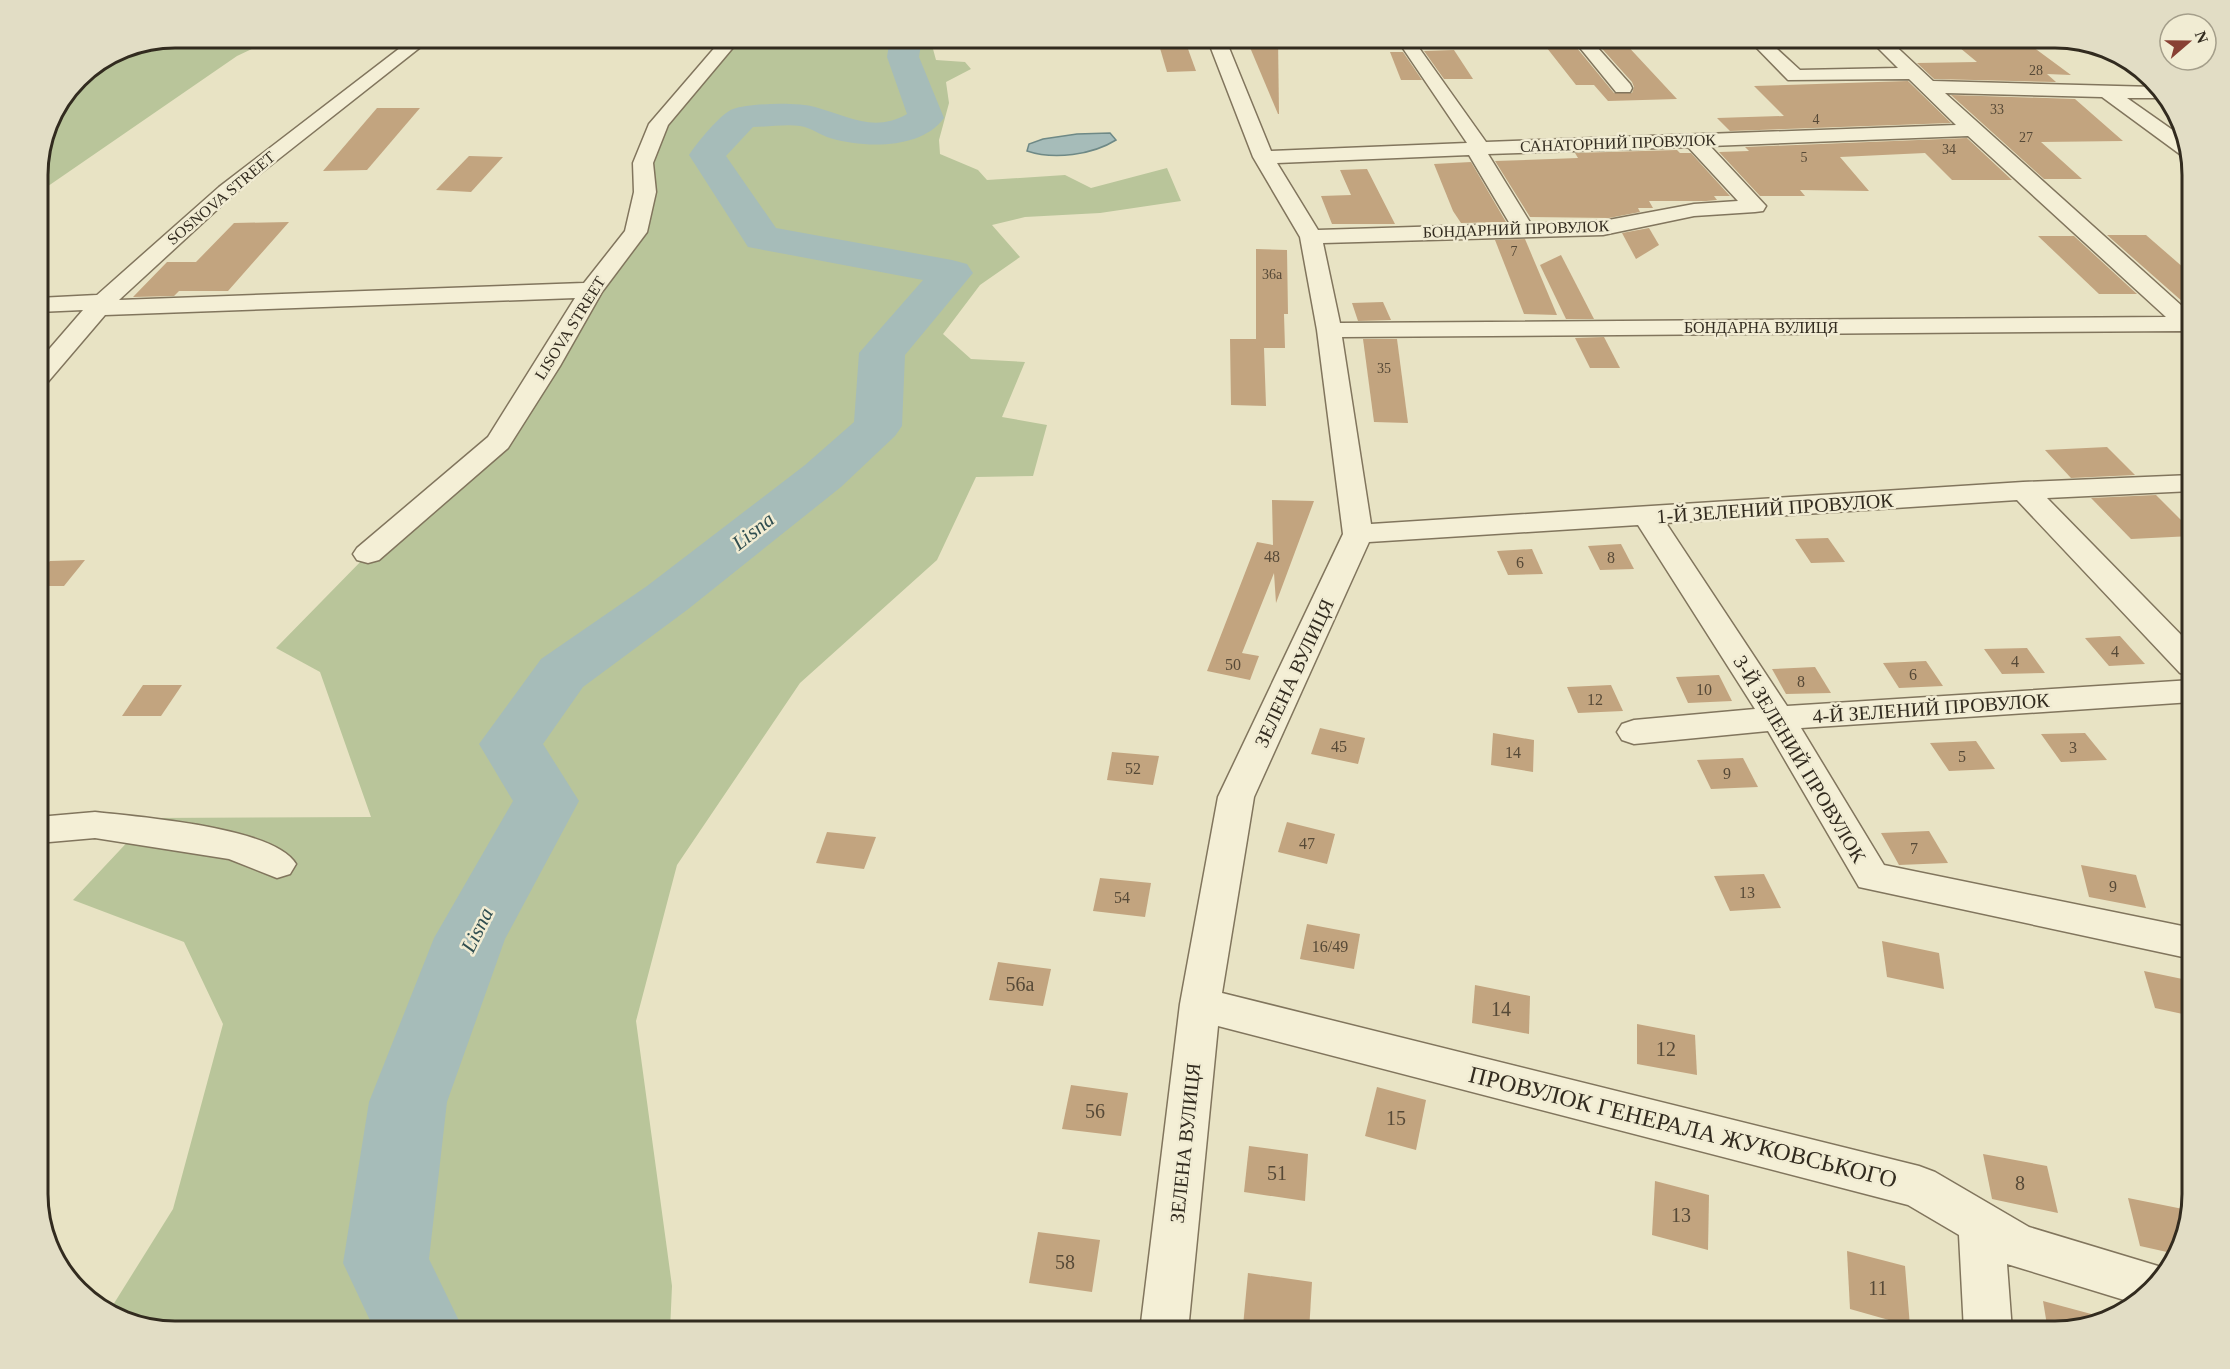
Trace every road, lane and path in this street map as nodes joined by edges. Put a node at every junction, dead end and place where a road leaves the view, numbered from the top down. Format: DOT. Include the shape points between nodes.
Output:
graph roads {
  1 [pos="410,48"];
  2 [pos="724,48"];
  3 [pos="1220,48"];
  4 [pos="1411,48"];
  5 [pos="1589,48"];
  6 [pos="1766,48"];
  7 [pos="1888,48"];
  8 [pos="1923,80"];
  9 [pos="1623,88"];
  10 [pos="2106,91"];
  11 [pos="2151,93"];
  12 [pos="1973,129"];
  13 [pos="1693,140"];
  14 [pos="2178,144"];
  15 [pos="1480,148"];
  16 [pos="1263,157"];
  17 [pos="1524,230"];
  18 [pos="1311,237"];
  19 [pos="591,290"];
  20 [pos="48,305"];
  21 [pos="101,305"];
  22 [pos="2182,318"];
  23 [pos="2182,325"];
  24 [pos="1329,330"];
  25 [pos="48,366"];
  26 [pos="2182,483"];
  27 [pos="2023,490"];
  28 [pos="1648,517"];
  29 [pos="1358,534"];
  30 [pos="368,554"];
  31 [pos="2182,655"];
  32 [pos="2182,692"];
  33 [pos="1778,718"];
  34 [pos="1634,732"];
  35 [pos="48,829"];
  36 [pos="277,864"];
  37 [pos="2182,942"];
  38 [pos="1200,1004"];
  39 [pos="1981,1224"];
  40 [pos="2146,1283"];
  41 [pos="1165,1321"];
  42 [pos="1987,1321"];
  1 -- 21 [label="street, SOSNOVA STREET" via="226,191"];
  2 -- 19 [label="street, LISOVA STREET" via="659,124 643,163 645,192 636,232"];
  3 -- 16 [label="street"];
  4 -- 15 [label="street"];
  5 -- 9 [label="street"];
  6 -- 8 [label="street" via="1795,76"];
  7 -- 8 [label="street"];
  8 -- 10 [label="street"];
  8 -- 12 [label="street"];
  10 -- 11 [label="street"];
  10 -- 14 [label="street"];
  12 -- 13 [label="street, САНАТОРНИЙ ПРОВУЛОК"];
  12 -- 22 [label="street"];
  13 -- 15 [label="street, САНАТОРНИЙ ПРОВУЛОК"];
  13 -- 17 [label="street, БОНДАРНИЙ ПРОВУЛОК" via="1755,206 1694,210 1603,228"];
  15 -- 16 [label="street, САНАТОРНИЙ ПРОВУЛОК"];
  15 -- 17 [label="street" via="1478,154"];
  16 -- 18 [label="street"];
  17 -- 18 [label="street, БОНДАРНИЙ ПРОВУЛОК"];
  18 -- 24 [label="street"];
  19 -- 21 [label="street" via="199,306"];
  19 -- 30 [label="street, LISOVA STREET" via="498,442"];
  20 -- 21 [label="street"];
  21 -- 25 [label="street, SOSNOVA STREET"];
  23 -- 24 [label="street, БОНДАРНА ВУЛИЦЯ"];
  24 -- 29 [label="street"];
  26 -- 27 [label="street, 1-Й ЗЕЛЕНИЙ ПРОВУЛОК"];
  27 -- 28 [label="street, 1-Й ЗЕЛЕНИЙ ПРОВУЛОК"];
  27 -- 31 [label="street"];
  28 -- 29 [label="street, 1-Й ЗЕЛЕНИЙ ПРОВУЛОК"];
  28 -- 33 [label="street, 3-Й ЗЕЛЕНИЙ ПРОВУЛОК"];
  29 -- 38 [label="street, ЗЕЛЕНА ВУЛИЦЯ" via="1236,797"];
  32 -- 33 [label="street, 4-Й ЗЕЛЕНИЙ ПРОВУЛОК"];
  33 -- 34 [label="street, 4-Й ЗЕЛЕНИЙ ПРОВУЛОК"];
  33 -- 37 [label="street, 3-Й ЗЕЛЕНИЙ ПРОВУЛОК" via="1872,877"];
  35 -- 36 [label="street" via="95,825 180,836 236,846"];
  38 -- 39 [label="street, ПРОВУЛОК ГЕНЕРАЛА ЖУКОВСЬКОГО" via="1918,1187"];
  38 -- 41 [label="street, ЗЕЛЕНА ВУЛИЦЯ"];
  39 -- 40 [label="street, ПРОВУЛОК ГЕНЕРАЛА ЖУКОВСЬКОГО" via="2018,1246"];
  39 -- 42 [label="street"];
}
